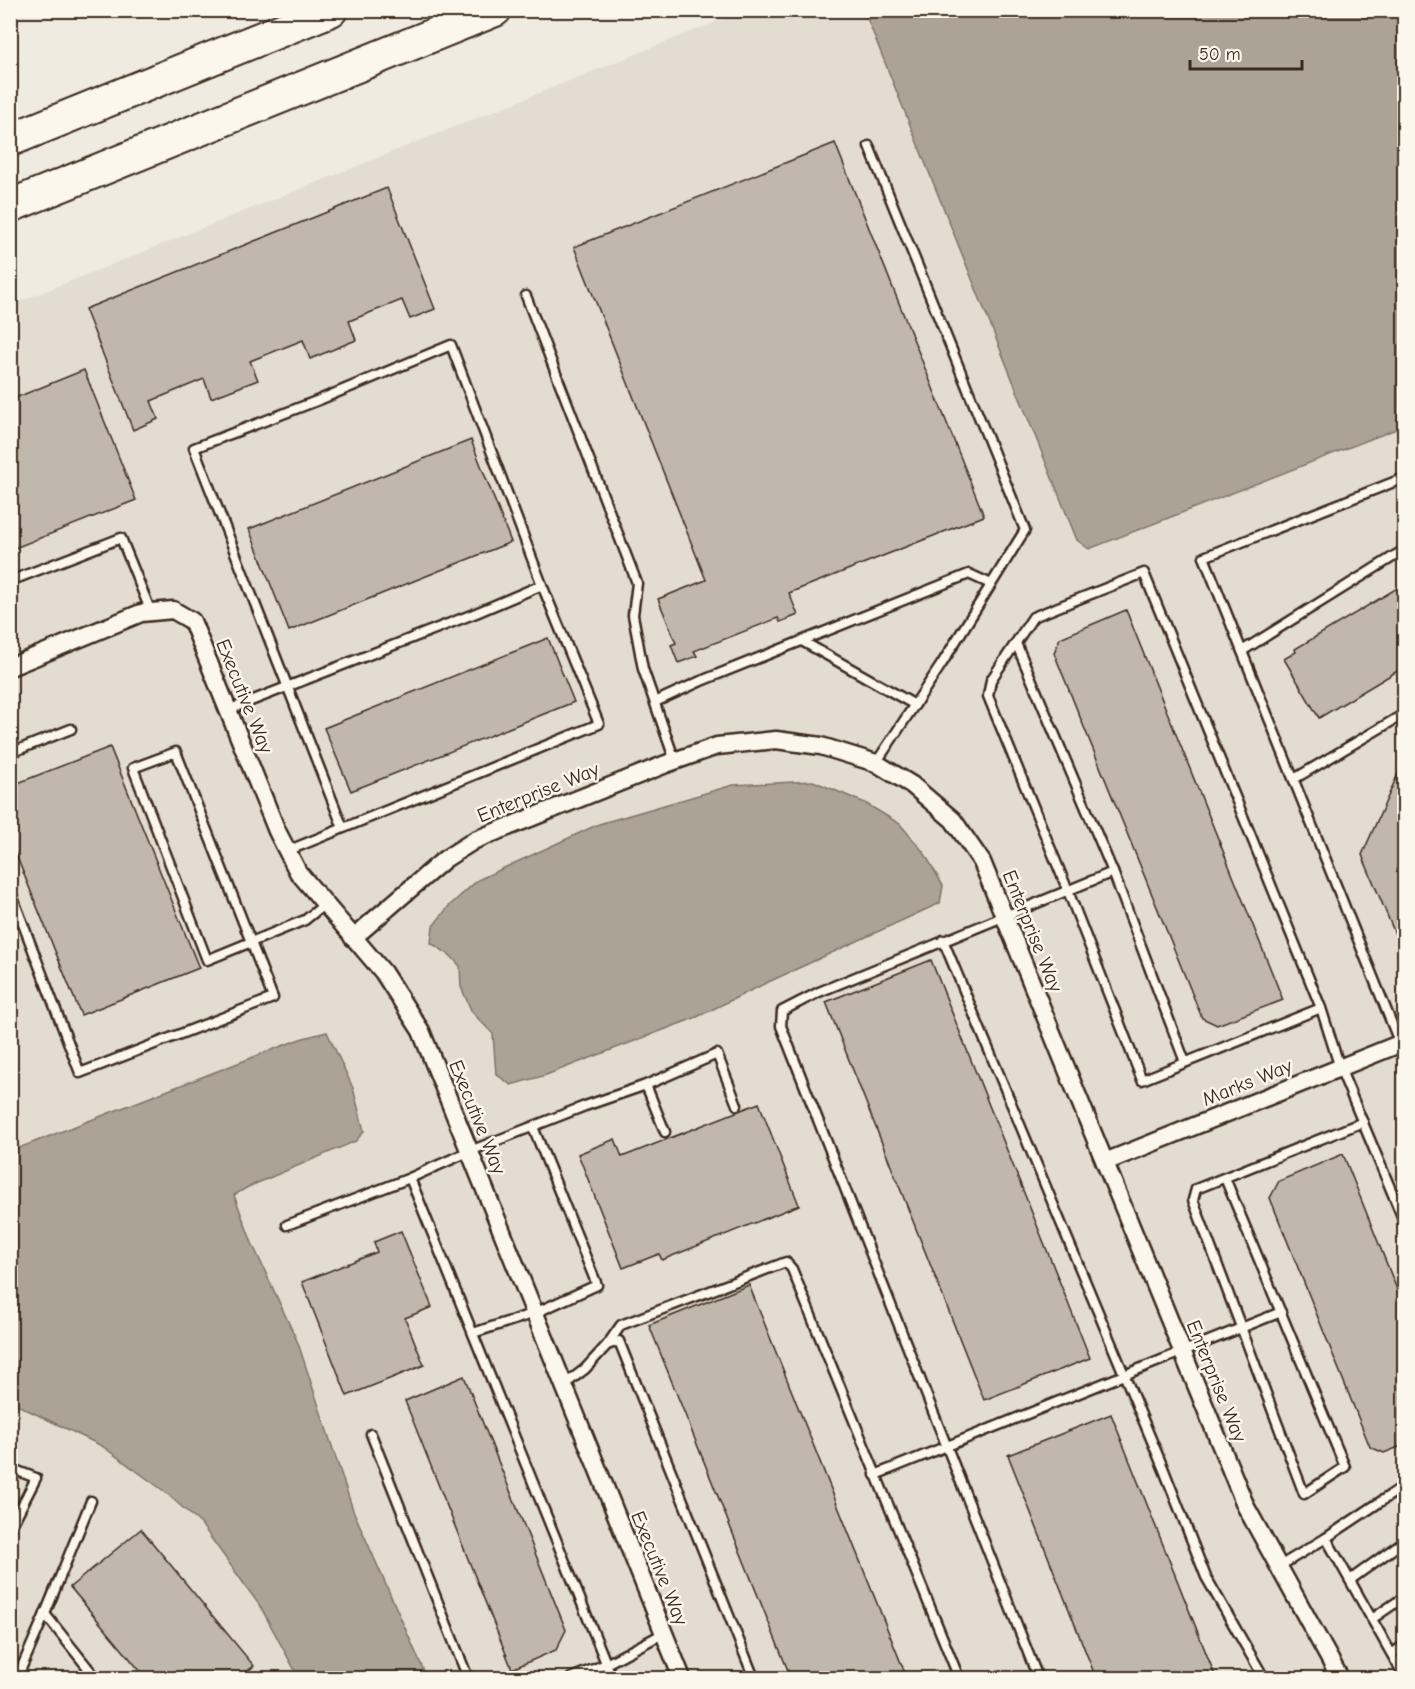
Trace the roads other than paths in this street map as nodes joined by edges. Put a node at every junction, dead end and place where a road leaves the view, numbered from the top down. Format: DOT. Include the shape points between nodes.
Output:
graph roads {
  1 [pos="331,10"];
  2 [pos="495,10"];
  3 [pos="10,140"];
  4 [pos="869,146"];
  5 [pos="10,206"];
  6 [pos="526,296"];
  7 [pos="1404,478"];
  8 [pos="1404,550"];
  9 [pos="10,581"];
  10 [pos="991,584"];
  11 [pos="542,585"];
  12 [pos="151,612"];
  13 [pos="802,641"];
  14 [pos="1016,643"];
  15 [pos="1242,651"];
  16 [pos="10,667"];
  17 [pos="287,686"];
  18 [pos="655,702"];
  19 [pos="915,705"];
  20 [pos="228,710"];
  21 [pos="1404,714"];
  22 [pos="71,729"];
  23 [pos="10,753"];
  24 [pos="675,760"];
  25 [pos="876,763"];
  26 [pos="1294,779"];
  27 [pos="343,828"];
  28 [pos="287,851"];
  29 [pos="1113,872"];
  30 [pos="10,890"];
  31 [pos="1068,891"];
  32 [pos="325,904"];
  33 [pos="1005,916"];
  34 [pos="353,938"];
  35 [pos="943,940"];
  36 [pos="250,942"];
  37 [pos="1321,1008"];
  38 [pos="1402,1043"];
  39 [pos="1185,1062"];
  40 [pos="1340,1068"];
  41 [pos="646,1084"];
  42 [pos="737,1105"];
  43 [pos="1363,1122"];
  44 [pos="533,1127"];
  45 [pos="665,1132"];
  46 [pos="470,1151"];
  47 [pos="1105,1162"];
  48 [pos="410,1178"];
  49 [pos="1225,1178"];
  50 [pos="1404,1221"];
  51 [pos="287,1225"];
  52 [pos="1281,1312"];
  53 [pos="535,1313"];
  54 [pos="1240,1328"];
  55 [pos="473,1333"];
  56 [pos="607,1345"];
  57 [pos="1182,1352"];
  58 [pos="1124,1375"];
  59 [pos="564,1385"];
  60 [pos="371,1434"];
  61 [pos="948,1446"];
  62 [pos="10,1468"];
  63 [pos="875,1475"];
  64 [pos="1404,1486"];
  65 [pos="91,1502"];
  66 [pos="10,1529"];
  67 [pos="1326,1538"];
  68 [pos="1404,1541"];
  69 [pos="1278,1567"];
  70 [pos="1350,1580"];
  71 [pos="1404,1596"];
  72 [pos="45,1614"];
  73 [pos="1372,1619"];
  74 [pos="664,1633"];
  75 [pos="1404,1645"];
  76 [pos="1392,1654"];
  77 [pos="606,1664"];
  78 [pos="1404,1676"];
  79 [pos="16,1678"];
  80 [pos="96,1678"];
  81 [pos="468,1678"];
  82 [pos="571,1678"];
  83 [pos="612,1678"];
  84 [pos="682,1678"];
  85 [pos="754,1678"];
  86 [pos="959,1678"];
  87 [pos="1038,1678"];
  88 [pos="1264,1678"];
  89 [pos="1340,1678"];
  1 -- 3 [label="highway"];
  2 -- 5 [label="highway"];
  4 -- 10 [label="lane" via="1025,530"];
  6 -- 18 [label="lane" via="637,582 633,615 643,669"];
  7 -- 15 [label="lane" via="1204,557"];
  8 -- 15 [label="lane"];
  9 -- 12 [label="lane" via="121,538"];
  10 -- 13 [label="lane" via="969,574"];
  10 -- 19 [label="lane"];
  11 -- 17 [label="lane"];
  11 -- 17 [label="lane" via="451,345 194,448"];
  11 -- 27 [label="lane" via="599,724"];
  12 -- 16 [label="street"];
  12 -- 20 [label="street, Executive Way" via="173,610 192,621"];
  13 -- 18 [label="lane"];
  13 -- 19 [label="lane"];
  14 -- 29 [label="lane"];
  14 -- 31 [label="lane" via="991,680 988,696"];
  14 -- 37 [label="lane" via="1033,617 1144,573"];
  15 -- 26 [label="lane"];
  17 -- 20 [label="lane"];
  17 -- 27 [label="lane"];
  18 -- 24 [label="lane"];
  19 -- 25 [label="lane"];
  20 -- 28 [label="street, Executive Way"];
  21 -- 26 [label="lane"];
  22 -- 23 [label="lane"];
  24 -- 25 [label="street, Enterprise Way" via="717,746 776,740 821,746"];
  24 -- 34 [label="street, Enterprise Way" via="475,840 445,859"];
  25 -- 33 [label="street, Enterprise Way" via="912,785 953,819 982,862"];
  26 -- 38 [label="lane"];
  27 -- 28 [label="lane"];
  28 -- 32 [label="street, Executive Way" via="298,872"];
  29 -- 31 [label="lane"];
  29 -- 39 [label="lane"];
  30 -- 36 [label="lane" via="80,1073 273,998"];
  31 -- 33 [label="lane"];
  31 -- 39 [label="lane" via="1142,1080"];
  32 -- 34 [label="street, Executive Way"];
  32 -- 36 [label="lane" via="305,920"];
  33 -- 35 [label="lane"];
  33 -- 47 [label="street, Enterprise Way"];
  34 -- 46 [label="street, Executive Way" via="383,972 421,1030"];
  35 -- 58 [label="lane"];
  35 -- 61 [label="lane" via="782,1011 781,1026"];
  36 -- 36 [label="lane" via="207,960 133,768 176,752"];
  37 -- 39 [label="lane"];
  37 -- 40 [label="lane"];
  38 -- 40 [label="street, Marks Way"];
  40 -- 43 [label="lane"];
  40 -- 47 [label="street, Marks Way"];
  41 -- 42 [label="lane" via="717,1054"];
  41 -- 44 [label="lane"];
  41 -- 45 [label="lane"];
  43 -- 49 [label="lane"];
  43 -- 50 [label="lane"];
  44 -- 46 [label="lane"];
  44 -- 53 [label="lane" via="597,1285"];
  46 -- 48 [label="lane"];
  46 -- 53 [label="street, Executive Way"];
  47 -- 57 [label="street, Enterprise Way"];
  48 -- 51 [label="lane"];
  48 -- 55 [label="lane"];
  49 -- 52 [label="lane"];
  49 -- 54 [label="lane" via="1196,1189 1192,1200"];
  52 -- 54 [label="lane"];
  52 -- 54 [label="lane" via="1345,1467 1304,1494"];
  53 -- 55 [label="lane"];
  53 -- 59 [label="street, Executive Way"];
  54 -- 57 [label="lane"];
  55 -- 77 [label="lane"];
  56 -- 59 [label="lane"];
  56 -- 63 [label="lane" via="621,1325 786,1262 797,1280"];
  56 -- 85 [label="lane" via="619,1341"];
  57 -- 58 [label="lane"];
  57 -- 69 [label="street, Enterprise Way" via="1246,1507"];
  58 -- 61 [label="lane"];
  58 -- 88 [label="lane" via="1206,1577"];
  59 -- 74 [label="street, Executive Way"];
  60 -- 81 [label="lane"];
  61 -- 63 [label="lane"];
  61 -- 87 [label="lane"];
  62 -- 66 [label="lane" via="36,1478"];
  63 -- 86 [label="lane"];
  64 -- 67 [label="lane"];
  65 -- 72 [label="lane"];
  67 -- 69 [label="lane"];
  67 -- 70 [label="lane"];
  68 -- 70 [label="lane"];
  69 -- 89 [label="street, Enterprise Way"];
  70 -- 73 [label="lane"];
  71 -- 73 [label="lane"];
  72 -- 79 [label="lane"];
  72 -- 80 [label="lane"];
  73 -- 76 [label="lane"];
  74 -- 77 [label="lane"];
  74 -- 84 [label="street, Executive Way"];
  75 -- 76 [label="lane"];
  76 -- 78 [label="lane"];
  77 -- 82 [label="lane"];
  77 -- 83 [label="lane"];
}
